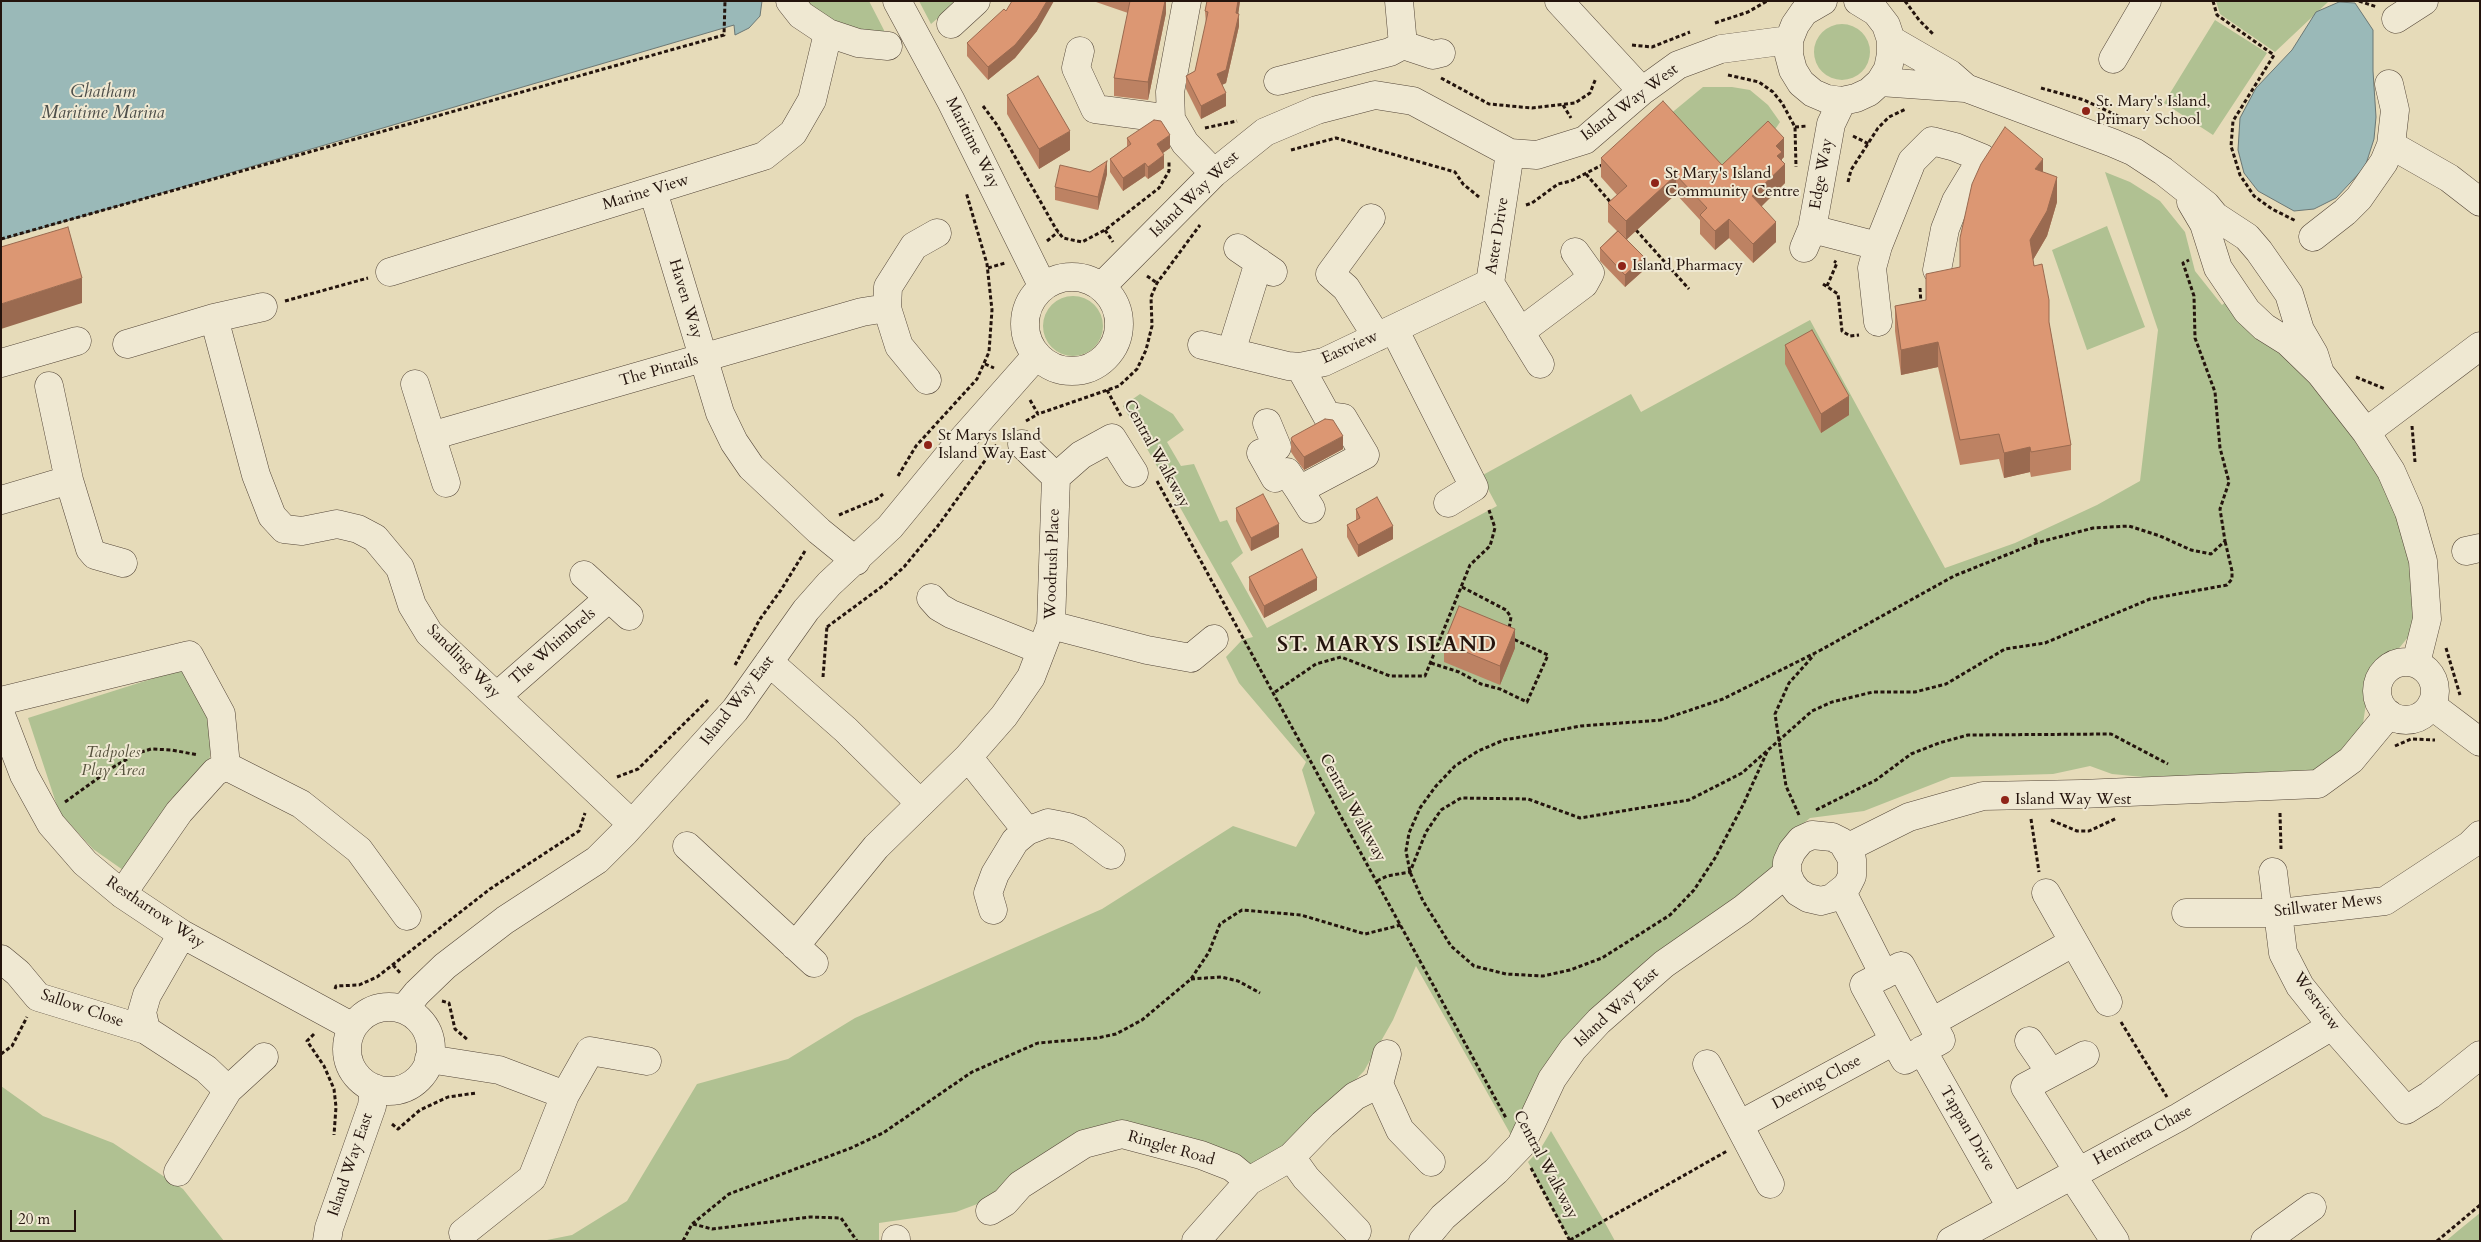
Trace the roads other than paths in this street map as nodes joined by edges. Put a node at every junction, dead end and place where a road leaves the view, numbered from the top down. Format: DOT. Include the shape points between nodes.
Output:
graph roads {
  1 [pos="790,1"];
  2 [pos="897,1"];
  3 [pos="976,1"];
  4 [pos="1187,1"];
  5 [pos="1399,1"];
  6 [pos="1559,1"];
  7 [pos="1823,1"];
  8 [pos="1858,1"];
  9 [pos="2147,1"];
  10 [pos="2424,1"];
  11 [pos="2396,19"];
  12 [pos="951,24"];
  13 [pos="828,33"];
  14 [pos="1789,40"];
  15 [pos="1891,40"];
  16 [pos="1403,45"];
  17 [pos="888,46"];
  18 [pos="1080,51"];
  19 [pos="1441,53"];
  20 [pos="2113,59"];
  21 [pos="1278,81"];
  22 [pos="1880,82"];
  23 [pos="2389,84"];
  24 [pos="1966,88"];
  25 [pos="1642,91"];
  26 [pos="1842,101"];
  27 [pos="1171,119"];
  28 [pos="2391,145"];
  29 [pos="1510,153"];
  30 [pos="1214,173"];
  31 [pos="2184,190"];
  32 [pos="653,191"];
  33 [pos="2480,202"];
  34 [pos="1371,218"];
  35 [pos="2308,230"];
  36 [pos="937,233"];
  37 [pos="1878,246"];
  38 [pos="1575,252"];
  39 [pos="1257,261"];
  40 [pos="1937,270"];
  41 [pos="390,272"];
  42 [pos="1490,283"];
  43 [pos="1043,287"];
  44 [pos="1102,287"];
  45 [pos="263,307"];
  46 [pos="887,308"];
  47 [pos="214,318"];
  48 [pos="1878,322"];
  49 [pos="1520,332"];
  50 [pos="1385,333"];
  51 [pos="77,341"];
  52 [pos="126,344"];
  53 [pos="1202,345"];
  54 [pos="2480,346"];
  55 [pos="1231,352"];
  56 [pos="1037,355"];
  57 [pos="702,358"];
  58 [pos="1,363"];
  59 [pos="1540,364"];
  60 [pos="1300,367"];
  61 [pos="2320,373"];
  62 [pos="927,380"];
  63 [pos="415,384"];
  64 [pos="49,386"];
  65 [pos="1267,423"];
  66 [pos="2366,432"];
  67 [pos="431,436"];
  68 [pos="1015,436"];
  69 [pos="1144,474"];
  70 [pos="1056,477"];
  71 [pos="69,480"];
  72 [pos="446,482"];
  73 [pos="1,500"];
  74 [pos="1448,503"];
  75 [pos="856,561"];
  76 [pos="123,563"];
  77 [pos="584,575"];
  78 [pos="932,598"];
  79 [pos="1051,624"];
  80 [pos="1214,639"];
  81 [pos="1041,650"];
  82 [pos="769,662"];
  83 [pos="2416,663"];
  84 [pos="497,696"];
  85 [pos="1,701"];
  86 [pos="2431,705"];
  87 [pos="2389,714"];
  88 [pos="1,715"];
  89 [pos="2480,742"];
  90 [pos="968,757"];
  91 [pos="226,766"];
  92 [pos="919,802"];
  93 [pos="632,824"];
  94 [pos="1027,831"];
  95 [pos="2480,835"];
  96 [pos="687,846"];
  97 [pos="1847,848"];
  98 [pos="1111,855"];
  99 [pos="2274,872"];
  100 [pos="1787,873"];
  101 [pos="1842,892"];
  102 [pos="2046,893"];
  103 [pos="122,894"];
  104 [pos="993,910"];
  105 [pos="2186,913"];
  106 [pos="2280,913"];
  107 [pos="407,916"];
  108 [pos="182,934"];
  109 [pos="2074,942"];
  110 [pos="1,959"];
  111 [pos="1884,975"];
  112 [pos="2108,1002"];
  113 [pos="404,1009"];
  114 [pos="343,1022"];
  115 [pos="1932,1022"];
  116 [pos="2332,1026"];
  117 [pos="146,1030"];
  118 [pos="1894,1041"];
  119 [pos="2030,1041"];
  120 [pos="1922,1050"];
  121 [pos="1387,1054"];
  122 [pos="2085,1054"];
  123 [pos="2480,1055"];
  124 [pos="264,1057"];
  125 [pos="429,1059"];
  126 [pos="647,1061"];
  127 [pos="1707,1064"];
  128 [pos="2051,1073"];
  129 [pos="1379,1084"];
  130 [pos="374,1088"];
  131 [pos="228,1090"];
  132 [pos="565,1095"];
  133 [pos="1743,1132"];
  134 [pos="1291,1157"];
  135 [pos="1431,1162"];
  136 [pos="178,1172"];
  137 [pos="2074,1172"];
  138 [pos="1250,1181"];
  139 [pos="1770,1184"];
  140 [pos="2011,1207"];
  141 [pos="2312,1207"];
  142 [pos="990,1211"];
  143 [pos="1357,1231"];
  144 [pos="463,1233"];
  145 [pos="327,1241"];
  146 [pos="1196,1241"];
  147 [pos="1423,1241"];
  148 [pos="1951,1241"];
  149 [pos="2115,1241"];
  150 [pos="2265,1241"];
  1 -- 13 [label="street" via="802,15"];
  2 -- 43 [label="street, Maritime Way" via="955,109"];
  3 -- 12 [label="street"];
  4 -- 27 [label="street" via="1170,92"];
  5 -- 16 [label="street"];
  6 -- 25 [label="street"];
  7 -- 14 [label="street" via="1804,12"];
  8 -- 15 [label="street" via="1876,12 1886,24"];
  9 -- 20 [label="street"];
  10 -- 11 [label="street"];
  13 -- 17 [label="street" via="858,44"];
  13 -- 32 [label="street, Marine View" via="812,100 793,133 764,156"];
  14 -- 25 [label="street, Island Way West" via="1721,49 1678,65"];
  14 -- 26 [label="street" via="1790,62 1801,83 1826,99"];
  15 -- 22 [label="street" via="1888,69"];
  15 -- 24 [label="street" via="1950,74"];
  16 -- 19 [label="street" via="1433,55"];
  16 -- 21 [label="street" via="1390,52"];
  18 -- 27 [label="street" via="1076,68 1095,109"];
  22 -- 24 [label="street"];
  22 -- 26 [label="street" via="1863,95"];
  23 -- 28 [label="street" via="2395,110"];
  24 -- 31 [label="street" via="2127,149 2155,165"];
  25 -- 29 [label="street, Island Way West" via="1585,140 1537,156"];
  26 -- 37 [label="street, Edge Way" via="1831,124 1814,245"];
  27 -- 30 [label="street" via="1185,144"];
  28 -- 33 [label="street" via="2449,178"];
  28 -- 35 [label="street" via="2384,162 2359,198 2337,219"];
  29 -- 30 [label="street, Island Way West" via="1413,101 1375,95 1317,110 1265,132"];
  29 -- 42 [label="street, Aster Drive"];
  30 -- 44 [label="street, Island Way West"];
  31 -- 61 [label="street" via="2204,224 2218,268 2247,311 2264,328 2288,342"];
  31 -- 61 [label="street" via="2220,220 2247,237 2259,251 2289,294 2300,330 2314,354"];
  32 -- 41 [label="street, Marine View"];
  32 -- 57 [label="street, Haven Way"];
  34 -- 50 [label="street" via="1330,274"];
  36 -- 46 [label="street" via="914,246 888,288"];
  37 -- 40 [label="street" via="1912,161 1932,141 1955,147 1982,158 1953,208"];
  37 -- 48 [label="street" via="1872,268"];
  38 -- 49 [label="street" via="1590,273 1584,284"];
  39 -- 55 [label="street"];
  42 -- 49 [label="street, Aster Drive"];
  42 -- 50 [label="street, Eastview"];
  43 -- 44 [label="street" via="1072,277"];
  43 -- 56 [label="street" via="1033,298 1025,328"];
  44 -- 56 [label="street" via="1112,298 1119,328 1115,344 1106,356 1094,366 1079,371 1056,368"];
  45 -- 47 [label="street"];
  46 -- 57 [label="street, The Pintails" via="862,312"];
  46 -- 62 [label="street" via="899,346"];
  47 -- 52 [label="street"];
  47 -- 84 [label="street, Sandling Way" via="256,476 272,516 284,529 302,531 337,524 358,529 375,538 400,568 412,606 429,632"];
  49 -- 59 [label="street, Aster Drive"];
  50 -- 60 [label="street, Eastview" via="1324,362"];
  50 -- 74 [label="street" via="1474,488"];
  51 -- 58 [label="street"];
  53 -- 55 [label="street, Eastview"];
  54 -- 66 [label="street"];
  55 -- 60 [label="street, Eastview"];
  56 -- 75 [label="street, Island Way East" via="890,527"];
  57 -- 67 [label="street, The Pintails"];
  57 -- 75 [label="street, Haven Way" via="720,413 751,467"];
  60 -- 65 [label="street" via="1327,416 1343,418 1365,455 1305,500 1288,472 1275,478 1260,453 1277,446"];
  61 -- 66 [label="street"];
  63 -- 67 [label="street"];
  64 -- 71 [label="street"];
  66 -- 83 [label="street" via="2391,471 2409,512 2423,561 2428,618"];
  67 -- 72 [label="street"];
  68 -- 70 [label="street"];
  69 -- 70 [label="street" via="1112,438 1081,455"];
  70 -- 79 [label="street, Woodrush Place"];
  71 -- 73 [label="street"];
  71 -- 76 [label="street" via="90,549 95,555"];
  75 -- 82 [label="street, Island Way East" via="806,610"];
  77 -- 84 [label="street, The Whimbrels" via="619,607"];
  78 -- 81 [label="street" via="950,614"];
  79 -- 80 [label="street" via="1147,650 1191,658"];
  79 -- 81 [label="street, Woodrush Place"];
  81 -- 90 [label="street, Woodrush Place" via="1031,677 1004,716"];
  82 -- 92 [label="street" via="846,730"];
  82 -- 93 [label="street, Island Way East" via="735,710"];
  83 -- 86 [label="street" via="2434,682"];
  83 -- 87 [label="street" via="2398,663 2382,675 2378,696"];
  84 -- 93 [label="street, Sandling Way"];
  85 -- 91 [label="street" via="189,655 221,714"];
  86 -- 87 [label="street" via="2416,718 2406,720"];
  86 -- 89 [label="street"];
  87 -- 97 [label="street" via="2350,760 2318,784 1983,796 1909,817"];
  88 -- 103 [label="street, Restharrow Way" via="24,775 51,824 85,863"];
  90 -- 92 [label="street, Woodrush Place"];
  90 -- 94 [label="street"];
  91 -- 103 [label="street" via="214,772 179,812"];
  91 -- 107 [label="street" via="301,804 359,850"];
  92 -- 96 [label="street, Woodrush Place" via="876,847 804,954"];
  93 -- 113 [label="street, Island Way East" via="597,860 498,925 445,966 416,992"];
  94 -- 98 [label="street" via="1048,823 1068,827 1095,841"];
  94 -- 104 [label="street" via="995,874 988,892"];
  95 -- 106 [label="street, Stillwater Mews" via="2384,902"];
  97 -- 100 [label="street" via="1823,834 1808,836 1792,851"];
  97 -- 101 [label="street" via="1853,868"];
  99 -- 106 [label="street, Westview"];
  100 -- 101 [label="street" via="1798,892 1808,898 1821,901"];
  100 -- 147 [label="street, Island Way East" via="1743,909 1664,964 1599,1021 1573,1049 1552,1079 1521,1145 1443,1217"];
  101 -- 111 [label="street"];
  102 -- 109 [label="street"];
  103 -- 108 [label="street, Restharrow Way"];
  105 -- 106 [label="street, Stillwater Mews"];
  106 -- 116 [label="street, Westview" via="2283,953 2300,986"];
  108 -- 114 [label="street, Restharrow Way"];
  108 -- 117 [label="street, Sallow Close" via="147,994 142,1012"];
  109 -- 112 [label="street"];
  109 -- 115 [label="street"];
  110 -- 117 [label="street, Sallow Close" via="38,997"];
  111 -- 115 [label="street" via="1901,966"];
  111 -- 118 [label="street" via="1864,986"];
  113 -- 114 [label="street" via="380,1008"];
  113 -- 125 [label="street" via="416,1017 428,1032"];
  114 -- 130 [label="street" via="349,1063 361,1080"];
  115 -- 120 [label="street" via="1941,1040"];
  116 -- 123 [label="street, Westview" via="2406,1110"];
  116 -- 137 [label="street, Henrietta Chase" via="2179,1117"];
  117 -- 131 [label="street, Sallow Close" via="206,1069"];
  118 -- 120 [label="street" via="1905,1060"];
  118 -- 133 [label="street, Deering Close"];
  119 -- 128 [label="street"];
  120 -- 140 [label="street, Tappan Drive"];
  121 -- 129 [label="street"];
  122 -- 128 [label="street"];
  124 -- 131 [label="street"];
  125 -- 130 [label="street" via="426,1069 409,1086 395,1091"];
  125 -- 132 [label="street" via="500,1070"];
  126 -- 132 [label="street" via="590,1051"];
  127 -- 133 [label="street"];
  128 -- 137 [label="street" via="2025,1087"];
  129 -- 134 [label="street" via="1355,1096"];
  129 -- 135 [label="street" via="1400,1130"];
  130 -- 145 [label="street, Island Way East" via="372,1106"];
  131 -- 136 [label="street"];
  132 -- 144 [label="street" via="532,1178"];
  133 -- 139 [label="street"];
  134 -- 138 [label="street"];
  134 -- 143 [label="street" via="1306,1178"];
  137 -- 140 [label="street, Henrietta Chase"];
  137 -- 149 [label="street"];
  138 -- 142 [label="street, Ringlet Road" via="1232,1167 1217,1161 1122,1134 1084,1144 1020,1185 1005,1202"];
  138 -- 146 [label="street"];
  140 -- 148 [label="street, Henrietta Chase"];
  141 -- 150 [label="street"];
}
